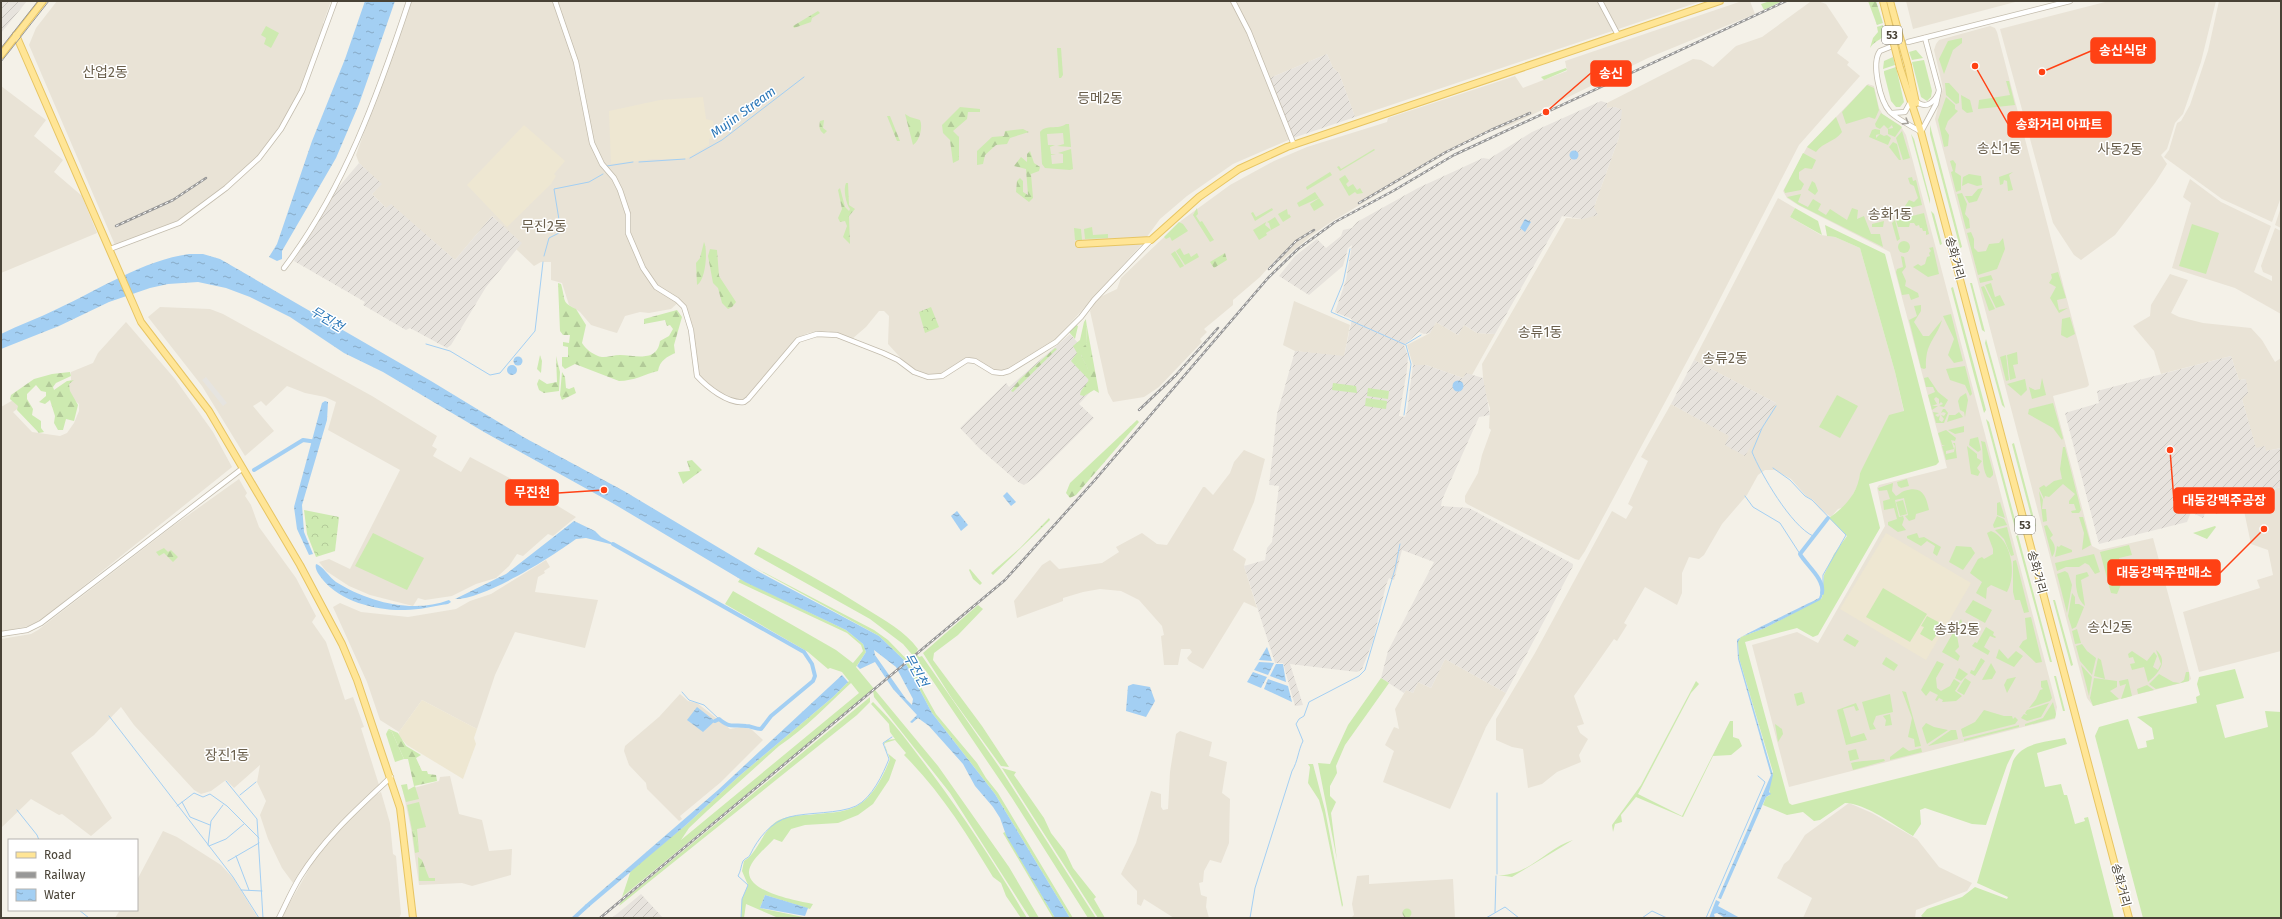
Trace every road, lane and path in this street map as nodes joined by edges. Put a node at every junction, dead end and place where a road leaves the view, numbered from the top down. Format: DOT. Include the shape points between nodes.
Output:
graph roads {
  1 [pos="43,1"];
  2 [pos="335,1"];
  3 [pos="409,1"];
  4 [pos="555,1"];
  5 [pos="1233,1"];
  6 [pos="1600,1"];
  7 [pos="1720,1"];
  8 [pos="1883,1"];
  9 [pos="1890,1"];
  10 [pos="2070,1"];
  11 [pos="16,35"];
  12 [pos="1618,35"];
  13 [pos="1925,38"];
  14 [pos="1908,42"];
  15 [pos="1890,47"];
  16 [pos="1,54"];
  17 [pos="1939,90"];
  18 [pos="1913,100"];
  19 [pos="1890,112"];
  20 [pos="1922,132"];
  21 [pos="1294,145"];
  22 [pos="1151,240"];
  23 [pos="1080,244"];
  24 [pos="110,249"];
  25 [pos="284,268"];
  26 [pos="243,468"];
  27 [pos="1,634"];
  28 [pos="391,777"];
  29 [pos="279,918"];
  30 [pos="412,918"];
  31 [pos="2129,918"];
  1 -- 11 [label="main road"];
  2 -- 24 [label="street" via="302,92 281,129 259,158 226,188 179,223"];
  3 -- 25 [label="street" via="352,155 310,230"];
  4 -- 22 [label="street" via="576,62 592,143 602,164 620,190 628,214 627,228 633,248 650,279 684,307 691,330 697,376 733,401 744,402 748,399 798,340 817,334 837,335 883,352 914,372 928,377 942,376 963,361 969,360 993,372 1006,372 1056,342"];
  5 -- 21 [label="street"];
  6 -- 12 [label="street"];
  7 -- 12 [label="main road"];
  8 -- 18 [label="main road, 송화거리 / 53, bridge" via="1900,68"];
  9 -- 18 [label="main road, 송화거리 / 53, bridge" via="1908,66"];
  10 -- 13 [label="street"];
  11 -- 16 [label="main road"];
  11 -- 24 [label="main road"];
  12 -- 21 [label="main road"];
  13 -- 14 [label="street"];
  13 -- 17 [label="street"];
  15 -- 19 [label="street" via="1880,51 1875,62 1884,104"];
  17 -- 18 [label="street" via="1930,104 1922,105"];
  17 -- 20 [label="street" via="1936,104"];
  18 -- 19 [label="street" via="1905,112"];
  18 -- 20 [label="main road, 송화거리 / 53"];
  19 -- 20 [label="street, one-way"];
  20 -- 31 [label="main road, 송화거리 / 53"];
  21 -- 22 [label="main road" via="1239,169 1199,197"];
  22 -- 23 [label="main road"];
  24 -- 26 [label="main road" via="148,332 209,410"];
  26 -- 27 [label="street" via="41,624 26,630"];
  26 -- 28 [label="main road" via="342,644"];
  28 -- 29 [label="street" via="336,830 315,856 299,878"];
  28 -- 30 [label="main road" via="400,808"];
}
